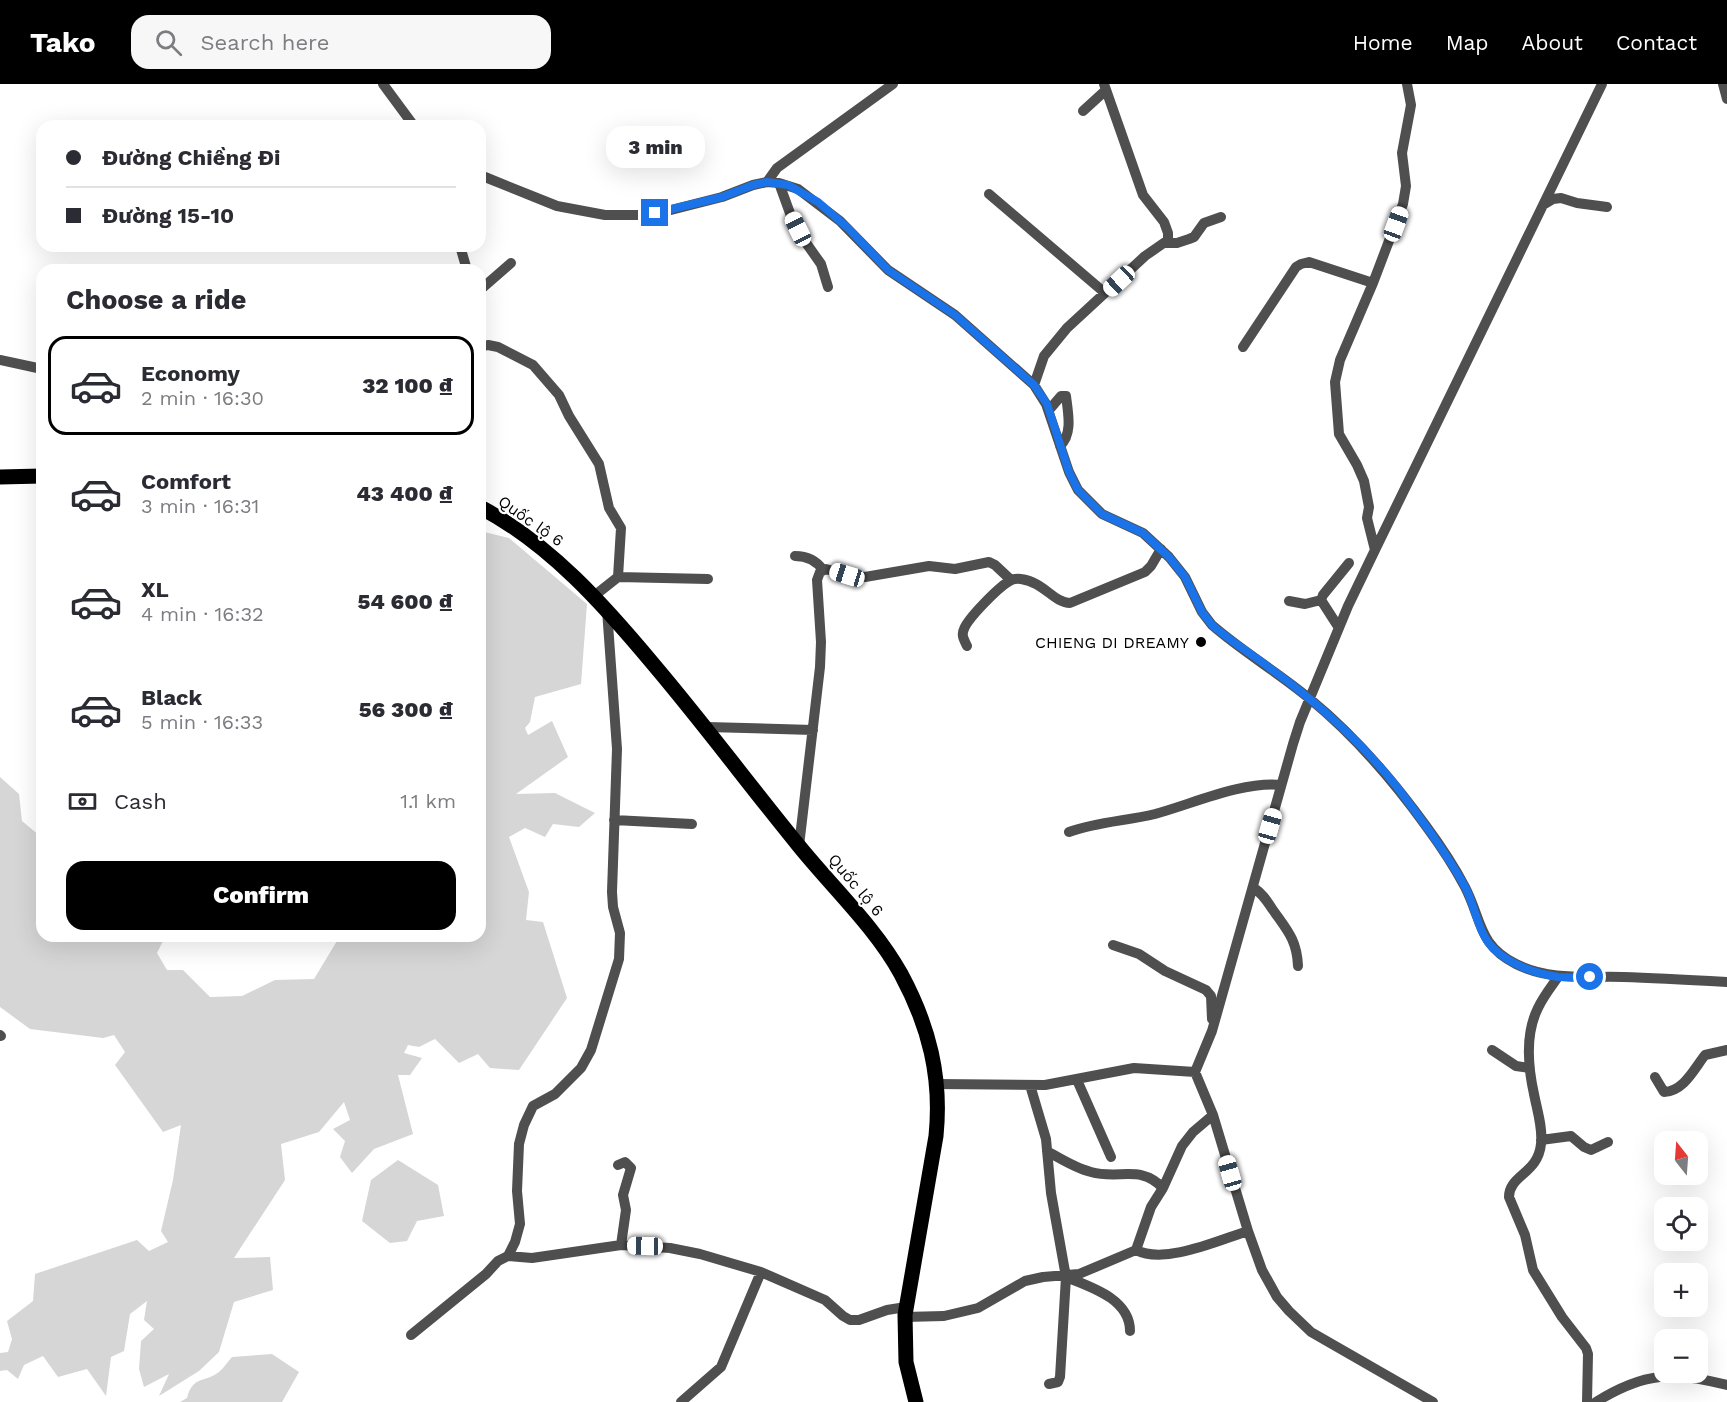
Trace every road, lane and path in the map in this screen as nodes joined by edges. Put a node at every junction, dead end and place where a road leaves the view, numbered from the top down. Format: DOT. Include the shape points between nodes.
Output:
graph roads {
  1 [pos="383,84"];
  2 [pos="893,84"];
  3 [pos="1407,84"];
  4 [pos="1602,84"];
  5 [pos="1723,84"];
  6 [pos="1105,87"];
  7 [pos="1727,99"];
  8 [pos="1083,111"];
  9 [pos="410,120"];
  10 [pos="486,177"];
  11 [pos="767,182"];
  12 [pos="779,183"];
  13 [pos="989,194"];
  14 [pos="1543,205"];
  15 [pos="1607,207"];
  16 [pos="1221,217"];
  17 [pos="1164,243"];
  18 [pos="511,263"];
  19 [pos="1373,283"];
  20 [pos="486,285"];
  21 [pos="828,287"];
  22 [pos="1105,293"];
  23 [pos="486,346"];
  24 [pos="1243,347"];
  25 [pos="0,360"];
  26 [pos="36,368"];
  27 [pos="1034,385"];
  28 [pos="1049,410"];
  29 [pos="1060,446"];
  30 [pos="36,476"];
  31 [pos="0,477"];
  32 [pos="486,511"];
  33 [pos="1161,549"];
  34 [pos="1375,550"];
  35 [pos="795,556"];
  36 [pos="1349,563"];
  37 [pos="823,570"];
  38 [pos="618,577"];
  39 [pos="708,579"];
  40 [pos="1011,580"];
  41 [pos="594,596"];
  42 [pos="1322,600"];
  43 [pos="1289,601"];
  44 [pos="607,609"];
  45 [pos="1339,628"];
  46 [pos="968,646"];
  47 [pos="1309,698"];
  48 [pos="707,727"];
  49 [pos="813,730"];
  50 [pos="1281,785"];
  51 [pos="614,820"];
  52 [pos="692,824"];
  53 [pos="1069,832"];
  54 [pos="799,846"];
  55 [pos="1254,888"];
  56 [pos="1113,945"];
  57 [pos="1298,966"];
  58 [pos="1558,977"];
  59 [pos="1727,982"];
  60 [pos="1212,1031"];
  61 [pos="1492,1050"];
  62 [pos="1727,1050"];
  63 [pos="1529,1068"];
  64 [pos="1194,1072"];
  65 [pos="1655,1077"];
  66 [pos="1077,1080"];
  67 [pos="938,1084"];
  68 [pos="1030,1085"];
  69 [pos="1213,1115"];
  70 [pos="1541,1140"];
  71 [pos="1608,1142"];
  72 [pos="1047,1151"];
  73 [pos="1111,1157"];
  74 [pos="618,1165"];
  75 [pos="1163,1188"];
  76 [pos="1248,1231"];
  77 [pos="621,1245"];
  78 [pos="1137,1250"];
  79 [pos="508,1256"];
  80 [pos="761,1272"];
  81 [pos="1066,1277"];
  82 [pos="906,1312"];
  83 [pos="1130,1331"];
  84 [pos="411,1335"];
  85 [pos="1049,1384"];
  86 [pos="1727,1385"];
  87 [pos="681,1402"];
  88 [pos="916,1402"];
  89 [pos="1433,1402"];
  90 [pos="1587,1402"];
  91 [pos="1596,1402"];
  1 -- 9 [label="street"];
  2 -- 11 [label="street" via="777,168"];
  3 -- 19 [label="street" via="1411,105 1402,153 1406,186 1403,204"];
  4 -- 14 [label="street"];
  5 -- 7 [label="street"];
  6 -- 8 [label="street"];
  6 -- 17 [label="street" via="1143,195 1164,222 1168,240"];
  10 -- 11 [label="street" via="557,207 624,216 667,211"];
  11 -- 12 [label="street"];
  12 -- 21 [label="street" via="791,216 821,264"];
  12 -- 27 [label="street" via="798,189 826,208 888,270 955,315"];
  13 -- 22 [label="street"];
  14 -- 15 [label="street" via="1561,198"];
  14 -- 34 [label="street"];
  16 -- 17 [label="street" via="1204,224 1194,237"];
  17 -- 22 [label="street"];
  18 -- 20 [label="street"];
  19 -- 24 [label="street" via="1313,263 1301,264"];
  19 -- 34 [label="street" via="1335,382 1339,434 1364,481"];
  22 -- 27 [label="street" via="1076,318 1047,352"];
  23 -- 38 [label="street" via="498,347 533,365 559,395 599,464 609,508 621,528"];
  25 -- 26 [label="street"];
  27 -- 28 [label="street"];
  28 -- 29 [label="street"];
  28 -- 29 [label="street" via="1061,396 1066,396 1069,432"];
  29 -- 33 [label="street" via="1071,478 1092,506 1108,518 1143,533"];
  30 -- 31 [label="highway"];
  32 -- 41 [label="highway, Quốc lộ 6" via="517,529"];
  33 -- 40 [label="street" via="1145,572 1070,603 1060,601 1035,582"];
  33 -- 47 [label="street" via="1185,577 1212,625"];
  34 -- 45 [label="street"];
  35 -- 37 [label="street" via="809,558"];
  36 -- 42 [label="street"];
  37 -- 40 [label="street" via="865,577 929,566 955,569 984,562 995,565"];
  37 -- 49 [label="street" via="818,575 821,650"];
  38 -- 39 [label="street"];
  38 -- 41 [label="street"];
  40 -- 46 [label="street" via="964,627 963,637"];
  41 -- 44 [label="highway, Quốc lộ 6"];
  42 -- 43 [label="street" via="1305,604"];
  42 -- 45 [label="street"];
  44 -- 48 [label="highway, Quốc lộ 6"];
  44 -- 51 [label="street" via="617,749"];
  45 -- 47 [label="street"];
  47 -- 50 [label="street"];
  47 -- 58 [label="street" via="1372,758 1425,825 1466,888 1492,947 1518,965"];
  48 -- 49 [label="street"];
  48 -- 54 [label="highway, Quốc lộ 6"];
  49 -- 54 [label="street"];
  50 -- 53 [label="street" via="1252,785 1154,814"];
  50 -- 55 [label="street"];
  51 -- 52 [label="street"];
  51 -- 79 [label="street" via="612,892 621,933 619,958 591,1050 581,1068 555,1094 533,1106 524,1125 517,1174 519,1230"];
  54 -- 67 [label="highway, Quốc lộ 6" via="876,938 900,973 924,1025"];
  55 -- 57 [label="street" via="1263,894 1289,930 1298,953"];
  55 -- 60 [label="street"];
  56 -- 60 [label="street" via="1139,954 1209,993"];
  58 -- 59 [label="street"];
  58 -- 63 [label="street" via="1536,1013 1529,1043"];
  60 -- 64 [label="street"];
  61 -- 63 [label="street" via="1516,1066"];
  62 -- 65 [label="street" via="1705,1055 1690,1077 1670,1091 1664,1092"];
  63 -- 70 [label="street"];
  64 -- 66 [label="street" via="1134,1068"];
  64 -- 69 [label="street"];
  66 -- 68 [label="street"];
  66 -- 73 [label="street"];
  67 -- 68 [label="street"];
  67 -- 82 [label="highway, Quốc lộ 6" via="936,1136"];
  68 -- 72 [label="street"];
  69 -- 75 [label="street" via="1185,1142"];
  69 -- 76 [label="street"];
  70 -- 71 [label="street" via="1571,1136 1591,1150"];
  70 -- 90 [label="street" via="1538,1157 1513,1183 1509,1197 1525,1235 1533,1270 1586,1348"];
  72 -- 75 [label="street" via="1090,1172 1116,1176 1146,1174"];
  72 -- 81 [label="street"];
  74 -- 77 [label="street" via="625,1162 631,1168 623,1196 626,1210"];
  75 -- 78 [label="street" via="1151,1207"];
  76 -- 78 [label="street" via="1181,1253 1145,1254"];
  76 -- 89 [label="street" via="1269,1284 1300,1323"];
  77 -- 79 [label="street" via="532,1258"];
  77 -- 80 [label="street" via="683,1250"];
  78 -- 81 [label="street"];
  79 -- 84 [label="street"];
  80 -- 82 [label="street" via="825,1300 850,1320 887,1310"];
  80 -- 87 [label="street" via="721,1367"];
  81 -- 82 [label="street" via="1025,1281 978,1308 944,1316"];
  81 -- 83 [label="street" via="1111,1298 1126,1314"];
  81 -- 85 [label="street" via="1060,1377 1058,1382"];
  82 -- 88 [label="highway, Quốc lộ 6" via="906,1362"];
  86 -- 91 [label="street" via="1688,1376 1664,1376 1629,1386"];
}
